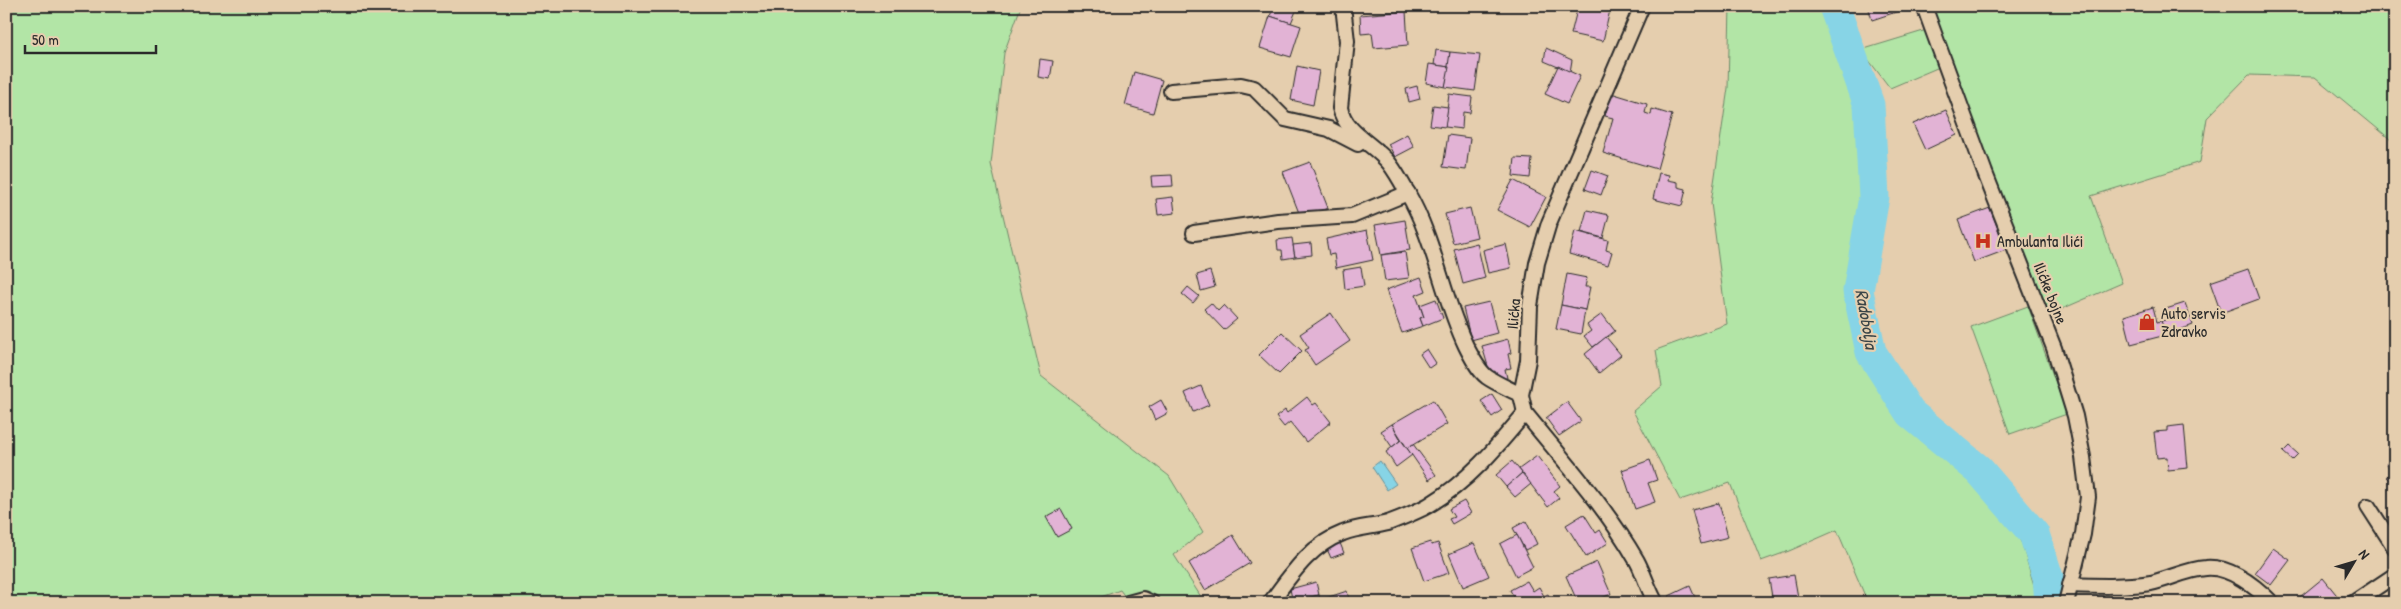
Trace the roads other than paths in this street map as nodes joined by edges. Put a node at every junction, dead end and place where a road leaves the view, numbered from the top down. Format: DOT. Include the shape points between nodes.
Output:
graph roads {
  1 [pos="1343,6"];
  2 [pos="1642,6"];
  3 [pos="1924,6"];
  4 [pos="1171,91"];
  5 [pos="1389,164"];
  6 [pos="1408,193"];
  7 [pos="1194,233"];
  8 [pos="1521,395"];
  9 [pos="1525,413"];
  10 [pos="2368,506"];
  11 [pos="2395,548"];
  12 [pos="2395,575"];
  13 [pos="2070,585"];
  14 [pos="1128,603"];
  15 [pos="1152,603"];
  16 [pos="1270,603"];
  17 [pos="1656,603"];
  18 [pos="2066,603"];
  19 [pos="2272,603"];
  20 [pos="2353,603"];
  1 -- 5 [label="street" via="1347,41 1340,108 1342,118 1349,129"];
  2 -- 8 [label="street, Ilićka" via="1549,224 1537,263 1530,306 1528,360"];
  3 -- 13 [label="street, Ilićke bojne" via="2054,348 2075,416 2088,497 2083,534"];
  4 -- 5 [label="street" via="1242,85 1254,88 1285,119 1329,130"];
  5 -- 6 [label="street"];
  6 -- 7 [label="street" via="1352,216 1278,221"];
  6 -- 8 [label="street" via="1430,244 1460,333 1473,359 1486,377"];
  8 -- 9 [label="street, Ilićka"];
  9 -- 16 [label="street" via="1462,483 1428,505 1388,523 1344,532 1320,544 1301,561"];
  9 -- 17 [label="street, Ilićka" via="1596,499 1637,562"];
  10 -- 11 [label="street"];
  12 -- 20 [label="street"];
  13 -- 18 [label="street, Ilićke bojne"];
  13 -- 19 [label="street" via="2151,582 2206,568 2228,571 2260,591"];
  14 -- 15 [label="street" via="1143,599"];
}
